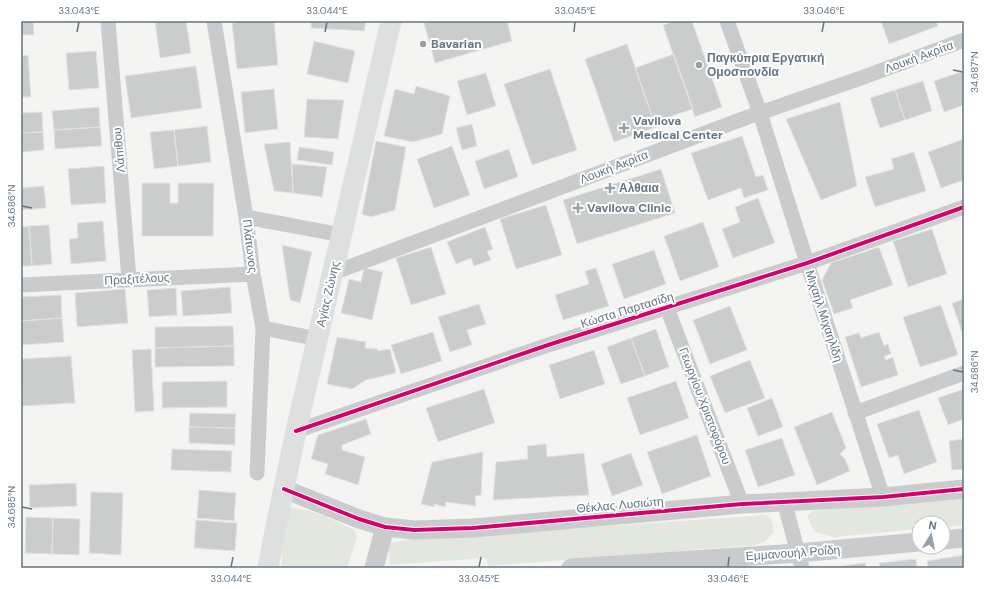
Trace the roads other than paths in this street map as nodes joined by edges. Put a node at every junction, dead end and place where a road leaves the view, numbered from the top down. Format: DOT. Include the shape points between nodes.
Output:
graph roads {
  1 [pos="108,21"];
  2 [pos="214,21"];
  3 [pos="391,21"];
  4 [pos="727,21"];
  5 [pos="964,40"];
  6 [pos="760,113"];
  7 [pos="964,207"];
  8 [pos="246,217"];
  9 [pos="342,235"];
  10 [pos="807,264"];
  11 [pos="333,273"];
  12 [pos="253,274"];
  13 [pos="129,279"];
  14 [pos="21,285"];
  15 [pos="668,308"];
  16 [pos="263,328"];
  17 [pos="318,339"];
  18 [pos="964,373"];
  19 [pos="855,413"];
  20 [pos="296,431"];
  21 [pos="257,473"];
  22 [pos="964,489"];
  23 [pos="284,490"];
  24 [pos="883,497"];
  25 [pos="784,501"];
  26 [pos="742,504"];
  27 [pos="385,527"];
  28 [pos="964,538"];
  29 [pos="951,539"];
  30 [pos="911,543"];
  31 [pos="800,561"];
  32 [pos="268,568"];
  33 [pos="374,568"];
  34 [pos="571,568"];
  1 -- 13 [label="street, Λάπιθου"];
  2 -- 8 [label="street, Πλάτωνος"];
  3 -- 9 [label="main road, Αγίας Ζώνης"];
  4 -- 6 [label="street, Μιχαήλ Μιχαηλίδη"];
  5 -- 6 [label="street, Λουκή Ακρίτα"];
  6 -- 10 [label="street, Μιχαήλ Μιχαηλίδη"];
  6 -- 11 [label="street, Λουκή Ακρίτα"];
  7 -- 10 [label="street, Κώστα Παρτασίδη"];
  8 -- 9 [label="street"];
  8 -- 12 [label="street, Πλάτωνος"];
  9 -- 11 [label="main road, Αγίας Ζώνης"];
  10 -- 15 [label="street, Κώστα Παρτασίδη"];
  10 -- 19 [label="street, Μιχαήλ Μιχαηλίδη"];
  11 -- 17 [label="main road, Αγίας Ζώνης"];
  12 -- 13 [label="street, Πραξιτέλους"];
  12 -- 16 [label="street, Πλάτωνος"];
  13 -- 14 [label="street, Πραξιτέλους"];
  15 -- 20 [label="street, Κώστα Παρτασίδη" via="551,344"];
  15 -- 26 [label="street, Γεωργίου Χριστοφόρου"];
  16 -- 17 [label="street"];
  16 -- 21 [label="street, Πλάτωνος"];
  17 -- 20 [label="main road, Αγίας Ζώνης"];
  18 -- 19 [label="street"];
  19 -- 24 [label="street, Μιχαήλ Μιχαηλίδη"];
  20 -- 23 [label="main road, Αγίας Ζώνης"];
  22 -- 24 [label="street, Θέκλας Λυσιώτη"];
  23 -- 27 [label="street, Θέκλας Λυσιώτη"];
  23 -- 32 [label="main road, Αγίας Ζώνης"];
  24 -- 25 [label="street, Θέκλας Λυσιώτη"];
  25 -- 26 [label="street, Θέκλας Λυσιώτη"];
  25 -- 31 [label="street"];
  26 -- 27 [label="street, Θέκλας Λυσιώτη" via="473,528 414,530"];
  27 -- 33 [label="street"];
  28 -- 29 [label="street"];
  30 -- 31 [label="street, Εμμανουήλ Ροΐδη"];
  31 -- 34 [label="street, Εμμανουήλ Ροΐδη"];
}
